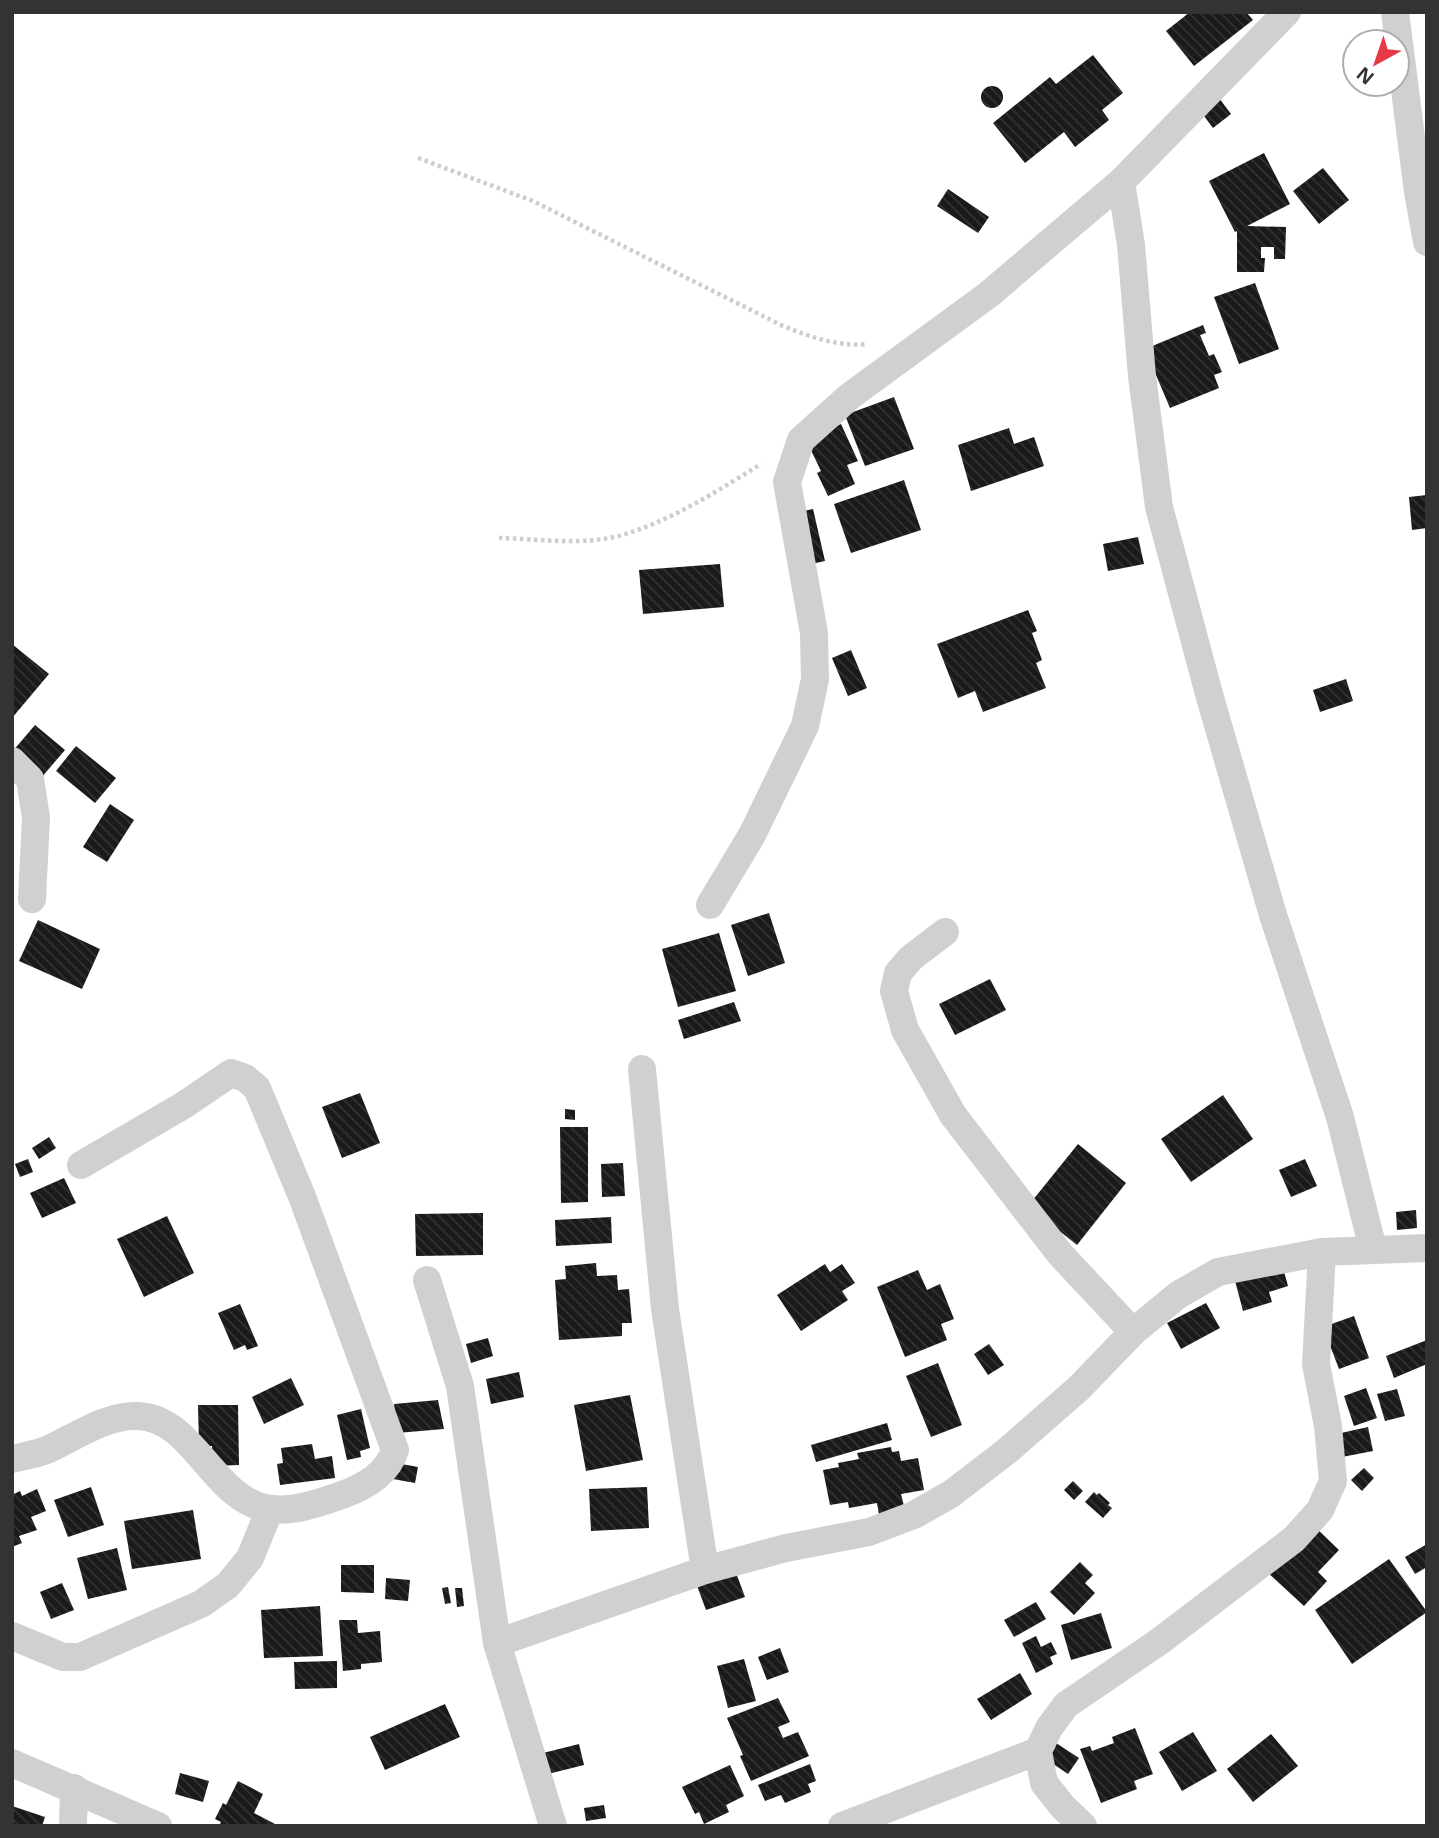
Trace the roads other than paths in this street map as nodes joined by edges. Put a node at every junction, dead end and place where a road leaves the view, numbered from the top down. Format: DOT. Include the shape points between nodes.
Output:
graph roads {
  1 [pos="1287,12"];
  2 [pos="1395,12"];
  3 [pos="1121,182"];
  4 [pos="1427,243"];
  5 [pos="12,761"];
  6 [pos="32,899"];
  7 [pos="710,905"];
  8 [pos="945,932"];
  9 [pos="642,1069"];
  10 [pos="80,1165"];
  11 [pos="1427,1248"];
  12 [pos="1373,1249"];
  13 [pos="1322,1252"];
  14 [pos="427,1280"];
  15 [pos="1133,1332"];
  16 [pos="12,1459"];
  17 [pos="270,1509"];
  18 [pos="705,1570"];
  19 [pos="12,1636"];
  20 [pos="497,1643"];
  21 [pos="1038,1751"];
  22 [pos="12,1763"];
  23 [pos="74,1788"];
  24 [pos="73,1826"];
  25 [pos="158,1826"];
  26 [pos="553,1826"];
  27 [pos="842,1826"];
  28 [pos="1083,1826"];
  1 -- 3 [label="street"];
  2 -- 4 [label="street"];
  3 -- 7 [label="street" via="988,295 850,396 800,440 788,482 814,633 816,679 805,726 752,835"];
  3 -- 12 [label="street" via="1159,506 1273,915 1340,1116"];
  5 -- 6 [label="street" via="30,779 36,818"];
  8 -- 15 [label="street" via="898,973 894,991 905,1030 953,1115 1060,1254"];
  9 -- 18 [label="street" via="665,1309"];
  10 -- 17 [label="street" via="231,1073 257,1088 303,1199 394,1450 379,1476 355,1491"];
  11 -- 12 [label="street"];
  12 -- 13 [label="street"];
  13 -- 15 [label="street" via="1217,1272 1178,1295"];
  13 -- 21 [label="street" via="1317,1364 1333,1481 1320,1510 1294,1539 1160,1641 1066,1705"];
  14 -- 20 [label="street" via="460,1386"];
  15 -- 18 [label="street" via="1079,1388 1007,1451 951,1494 914,1515 869,1532"];
  16 -- 17 [label="street" via="45,1451 104,1422 139,1416 174,1429 224,1484"];
  17 -- 19 [label="street" via="250,1558 228,1585 201,1604 80,1657 63,1657"];
  18 -- 20 [label="street"];
  20 -- 26 [label="street"];
  21 -- 27 [label="street"];
  21 -- 28 [label="street" via="1044,1783"];
  22 -- 23 [label="street"];
  23 -- 24 [label="street"];
  23 -- 25 [label="street"];
}
